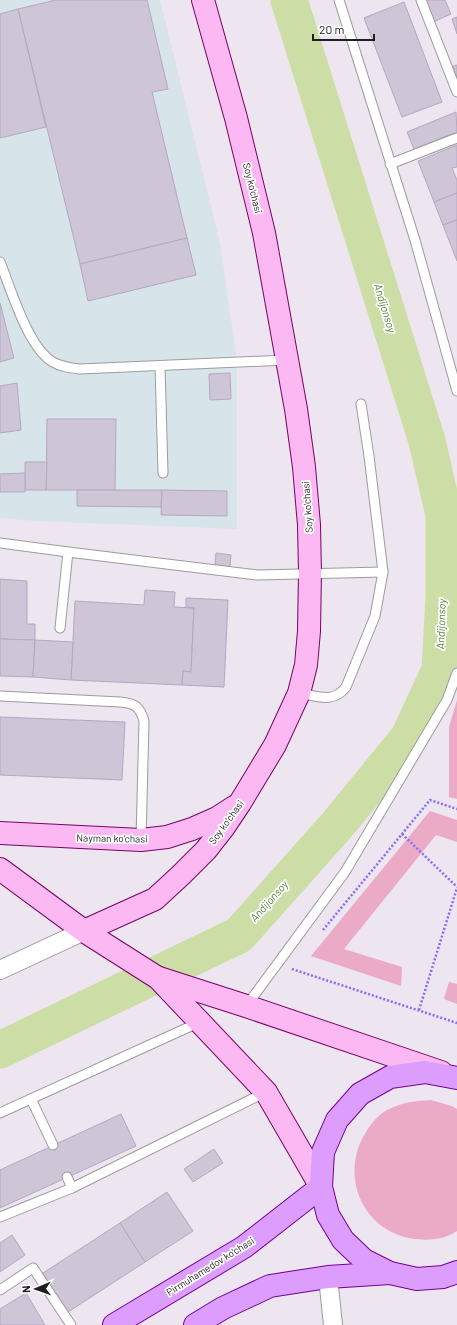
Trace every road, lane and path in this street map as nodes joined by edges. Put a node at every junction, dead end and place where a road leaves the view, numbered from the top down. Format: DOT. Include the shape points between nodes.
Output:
graph roads {
  1 [pos="203,0"];
  2 [pos="339,0"];
  3 [pos="421,0"];
  4 [pos="457,92"];
  5 [pos="457,138"];
  6 [pos="390,164"];
  7 [pos="0,262"];
  8 [pos="3,277"];
  9 [pos="287,360"];
  10 [pos="160,366"];
  11 [pos="457,391"];
  12 [pos="360,404"];
  13 [pos="163,473"];
  14 [pos="0,543"];
  15 [pos="68,552"];
  16 [pos="383,572"];
  17 [pos="310,573"];
  18 [pos="60,628"];
  19 [pos="457,673"];
  20 [pos="299,694"];
  21 [pos="0,696"];
  22 [pos="240,803"];
  23 [pos="457,809"];
  24 [pos="0,833"];
  25 [pos="402,834"];
  26 [pos="141,840"];
  27 [pos="0,869"];
  28 [pos="457,887"];
  29 [pos="84,930"];
  30 [pos="322,932"];
  31 [pos="296,962"];
  32 [pos="0,970"];
  33 [pos="158,978"];
  34 [pos="246,1006"];
  35 [pos="419,1010"];
  36 [pos="200,1022"];
  37 [pos="457,1023"];
  38 [pos="457,1077"];
  39 [pos="266,1092"];
  40 [pos="31,1099"];
  41 [pos="0,1113"];
  42 [pos="53,1146"];
  43 [pos="67,1178"];
  44 [pos="321,1187"];
  45 [pos="72,1188"];
  46 [pos="0,1217"];
  47 [pos="457,1272"];
  48 [pos="390,1273"];
  49 [pos="328,1277"];
  50 [pos="0,1290"];
  51 [pos="71,1325"];
  52 [pos="114,1325"];
  53 [pos="196,1325"];
  54 [pos="333,1325"];
  1 -- 9 [label="main road, Soy ko'chasi" via="236,118 262,226"];
  2 -- 6 [label="lane"];
  3 -- 4 [label="lane"];
  5 -- 6 [label="lane"];
  6 -- 11 [label="lane"];
  7 -- 8 [label="lane"];
  8 -- 10 [label="lane" via="30,336 52,362 80,369"];
  9 -- 10 [label="lane"];
  9 -- 17 [label="main road, Soy ko'chasi" via="304,467"];
  10 -- 13 [label="lane"];
  12 -- 16 [label="lane"];
  14 -- 15 [label="lane"];
  15 -- 17 [label="lane" via="256,575"];
  15 -- 18 [label="lane"];
  16 -- 17 [label="lane"];
  16 -- 20 [label="lane" via="375,616 342,693 331,698"];
  17 -- 20 [label="main road, Soy ko'chasi" via="306,665"];
  19 -- 34 [label="lane" via="447,700 345,872"];
  20 -- 22 [label="main road, Soy ko'chasi" via="275,745"];
  21 -- 26 [label="lane" via="120,702 138,707 144,721"];
  22 -- 26 [label="main road, Nayman ko'chasi" via="217,818 192,829 167,837"];
  22 -- 29 [label="main road, Soy ko'chasi" via="206,850 155,899"];
  23 -- 25 [label="path" via="430,800"];
  24 -- 26 [label="main road, Nayman ko'chasi"];
  25 -- 28 [label="path"];
  25 -- 30 [label="path"];
  27 -- 29 [label="main road"];
  28 -- 35 [label="path"];
  29 -- 32 [label="street"];
  29 -- 33 [label="main road"];
  31 -- 35 [label="path" via="291,968"];
  33 -- 34 [label="main road"];
  33 -- 36 [label="main road"];
  34 -- 38 [label="main road"];
  35 -- 37 [label="path"];
  36 -- 39 [label="main road"];
  36 -- 40 [label="lane"];
  38 -- 44 [label="main road" via="425,1072 390,1077 360,1094 337,1120 323,1152"];
  39 -- 44 [label="main road"];
  39 -- 45 [label="lane"];
  40 -- 41 [label="lane"];
  40 -- 42 [label="lane"];
  43 -- 45 [label="lane"];
  44 -- 48 [label="main road" via="328,1215 343,1240 364,1260"];
  44 -- 52 [label="main road, Pirmuhamedov ko'chasi" via="244,1247"];
  45 -- 46 [label="lane"];
  47 -- 48 [label="main road" via="443,1277 416,1278"];
  48 -- 49 [label="main road"];
  49 -- 53 [label="main road" via="270,1286 223,1308"];
  49 -- 54 [label="street"];
  50 -- 51 [label="lane" via="33,1268"];
}
